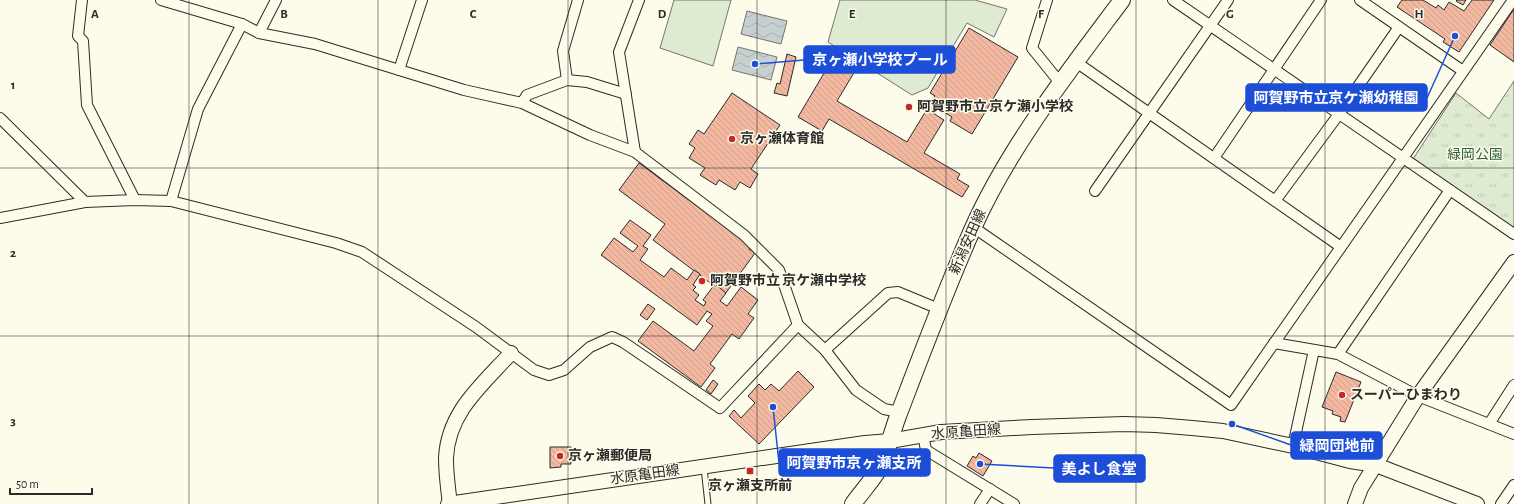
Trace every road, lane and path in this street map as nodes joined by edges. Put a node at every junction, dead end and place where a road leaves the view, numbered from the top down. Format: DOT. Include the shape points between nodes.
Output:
graph roads {
  1 [pos="82,0"];
  2 [pos="276,0"];
  3 [pos="422,0"];
  4 [pos="578,0"];
  5 [pos="638,0"];
  6 [pos="1047,0"];
  7 [pos="1122,0"];
  8 [pos="1173,0"];
  9 [pos="1228,0"];
  10 [pos="1321,0"];
  11 [pos="1360,0"];
  12 [pos="1513,0"];
  13 [pos="168,1"];
  14 [pos="242,24"];
  15 [pos="1210,25"];
  16 [pos="1399,27"];
  17 [pos="259,33"];
  18 [pos="1076,62"];
  19 [pos="1274,69"];
  20 [pos="399,70"];
  21 [pos="1463,71"];
  22 [pos="567,80"];
  23 [pos="1061,84"];
  24 [pos="626,94"];
  25 [pos="522,103"];
  26 [pos="1150,113"];
  27 [pos="1339,114"];
  28 [pos="0,118"];
  29 [pos="635,152"];
  30 [pos="1214,158"];
  31 [pos="1403,158"];
  32 [pos="1450,190"];
  33 [pos="1095,191"];
  34 [pos="134,200"];
  35 [pos="171,201"];
  36 [pos="1275,201"];
  37 [pos="85,202"];
  38 [pos="0,218"];
  39 [pos="973,227"];
  40 [pos="1514,234"];
  41 [pos="1341,247"];
  42 [pos="1514,262"];
  43 [pos="939,309"];
  44 [pos="798,325"];
  45 [pos="1274,343"];
  46 [pos="825,350"];
  47 [pos="1314,350"];
  48 [pos="511,353"];
  49 [pos="1338,354"];
  50 [pos="1514,386"];
  51 [pos="1418,396"];
  52 [pos="899,412"];
  53 [pos="1489,424"];
  54 [pos="1514,434"];
  55 [pos="923,435"];
  56 [pos="890,441"];
  57 [pos="1293,446"];
  58 [pos="1376,465"];
  59 [pos="704,467"];
  60 [pos="1514,485"];
  61 [pos="990,489"];
  62 [pos="449,504"];
  63 [pos="708,504"];
  64 [pos="853,504"];
  65 [pos="980,504"];
  66 [pos="1014,504"];
  67 [pos="1355,504"];
  68 [pos="1477,504"];
  69 [pos="1502,504"];
  1 -- 34 [label="street" via="78,36 84,41 87,105"];
  2 -- 17 [label="street"];
  3 -- 20 [label="street"];
  4 -- 22 [label="street" via="563,51"];
  5 -- 24 [label="street" via="619,52"];
  6 -- 23 [label="street" via="1032,48"];
  7 -- 18 [label="main road, 新潟安田線"];
  8 -- 15 [label="street"];
  9 -- 15 [label="street"];
  10 -- 19 [label="street"];
  11 -- 16 [label="street"];
  12 -- 21 [label="street"];
  13 -- 14 [label="street"];
  14 -- 17 [label="street"];
  14 -- 35 [label="street" via="198,109"];
  15 -- 19 [label="street"];
  15 -- 26 [label="street"];
  16 -- 21 [label="street"];
  16 -- 27 [label="street"];
  17 -- 20 [label="street" via="315,44"];
  18 -- 23 [label="main road, 新潟安田線"];
  18 -- 26 [label="street"];
  19 -- 27 [label="street"];
  19 -- 30 [label="street"];
  20 -- 25 [label="street" via="464,90"];
  21 -- 31 [label="street"];
  22 -- 24 [label="street" via="587,82"];
  22 -- 25 [label="street" via="527,95"];
  23 -- 39 [label="main road, 新潟安田線" via="1021,141"];
  24 -- 29 [label="street"];
  25 -- 29 [label="street" via="590,135"];
  26 -- 30 [label="street"];
  26 -- 33 [label="street"];
  27 -- 31 [label="street"];
  27 -- 36 [label="street"];
  28 -- 37 [label="street"];
  29 -- 44 [label="street" via="744,235 779,270"];
  30 -- 36 [label="street"];
  31 -- 32 [label="street"];
  31 -- 41 [label="street"];
  32 -- 40 [label="street"];
  32 -- 49 [label="street"];
  34 -- 35 [label="street"];
  34 -- 37 [label="street"];
  35 -- 48 [label="street" via="362,252"];
  36 -- 41 [label="street"];
  37 -- 38 [label="street"];
  39 -- 43 [label="main road, 新潟安田線"];
  39 -- 45 [label="street" via="1231,405"];
  41 -- 45 [label="street"];
  42 -- 51 [label="main road"];
  43 -- 46 [label="street" via="898,292 888,293"];
  43 -- 52 [label="main road, 新潟安田線"];
  44 -- 46 [label="street"];
  44 -- 48 [label="street" via="720,408 612,337 590,347 564,370 549,375 534,370"];
  45 -- 47 [label="street"];
  46 -- 52 [label="street" via="856,390 884,409"];
  47 -- 49 [label="street"];
  47 -- 57 [label="street"];
  48 -- 62 [label="main road" via="469,399 453,425 446,458"];
  49 -- 51 [label="street"];
  50 -- 53 [label="street"];
  51 -- 53 [label="street"];
  51 -- 58 [label="main road"];
  52 -- 56 [label="main road, 新潟安田線"];
  53 -- 54 [label="street"];
  55 -- 56 [label="main road, 水原亀田線"];
  55 -- 57 [label="main road, 水原亀田線" via="1032,427 1124,424 1223,431"];
  55 -- 61 [label="street" via="926,450"];
  56 -- 59 [label="main road, 水原亀田線"];
  56 -- 64 [label="main road, 新潟安田線" via="880,466"];
  57 -- 58 [label="main road, 水原亀田線"];
  58 -- 67 [label="main road" via="1360,488"];
  58 -- 68 [label="main road, 水原亀田線"];
  59 -- 62 [label="main road, 水原亀田線"];
  59 -- 63 [label="lane"];
  60 -- 69 [label="street"];
  61 -- 65 [label="street"];
  61 -- 66 [label="street"];
}
